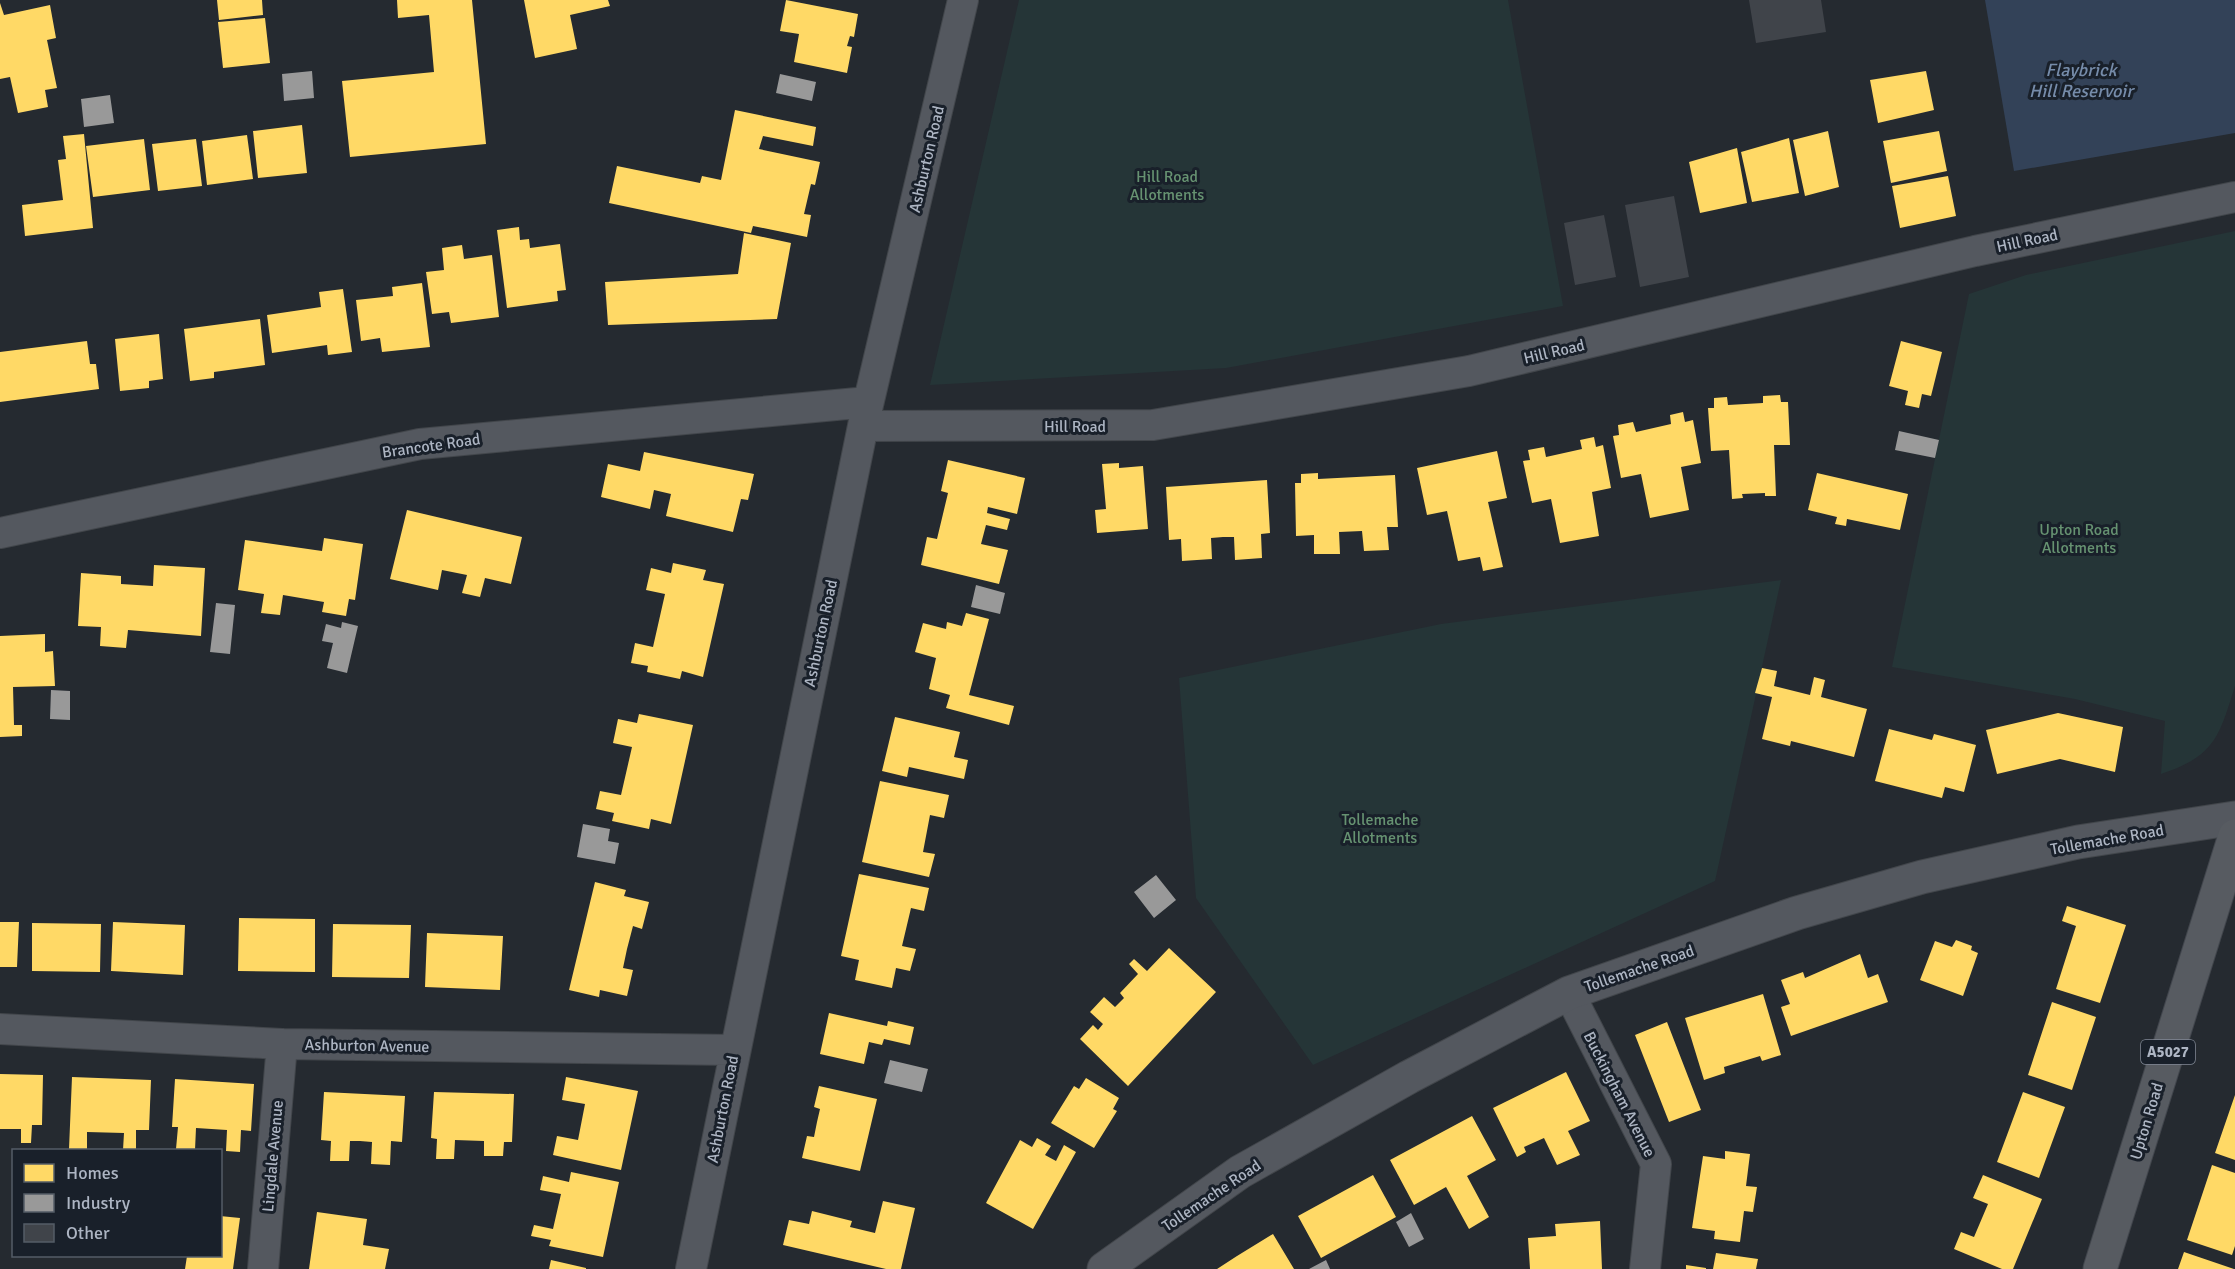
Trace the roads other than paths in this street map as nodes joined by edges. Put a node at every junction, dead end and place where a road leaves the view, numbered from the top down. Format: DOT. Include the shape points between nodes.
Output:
graph roads {
  1 [pos="963,0"];
  2 [pos="2235,197"];
  3 [pos="866,414"];
  4 [pos="0,532"];
  5 [pos="2235,818"];
  6 [pos="2235,836"];
  7 [pos="1569,993"];
  8 [pos="0,1029"];
  9 [pos="282,1044"];
  10 [pos="734,1050"];
  11 [pos="263,1269"];
  12 [pos="691,1269"];
  13 [pos="1104,1269"];
  14 [pos="1645,1269"];
  15 [pos="2100,1269"];
  1 -- 3 [label="street, Ashburton Road"];
  2 -- 3 [label="street, Hill Road" via="1975,251 1469,371 1153,425"];
  3 -- 4 [label="street, Brancote Road" via="420,444"];
  3 -- 10 [label="street, Ashburton Road"];
  5 -- 7 [label="street, Tollemache Road" via="2078,842 1922,877 1797,913"];
  6 -- 15 [label="main road, Upton Road / A5027"];
  7 -- 13 [label="street, Tollemache Road" via="1240,1172"];
  7 -- 14 [label="street, Buckingham Avenue" via="1656,1164"];
  8 -- 9 [label="street, Ashburton Avenue"];
  9 -- 10 [label="street, Ashburton Avenue"];
  9 -- 11 [label="street, Lingdale Avenue"];
  10 -- 12 [label="street, Ashburton Road"];
}
